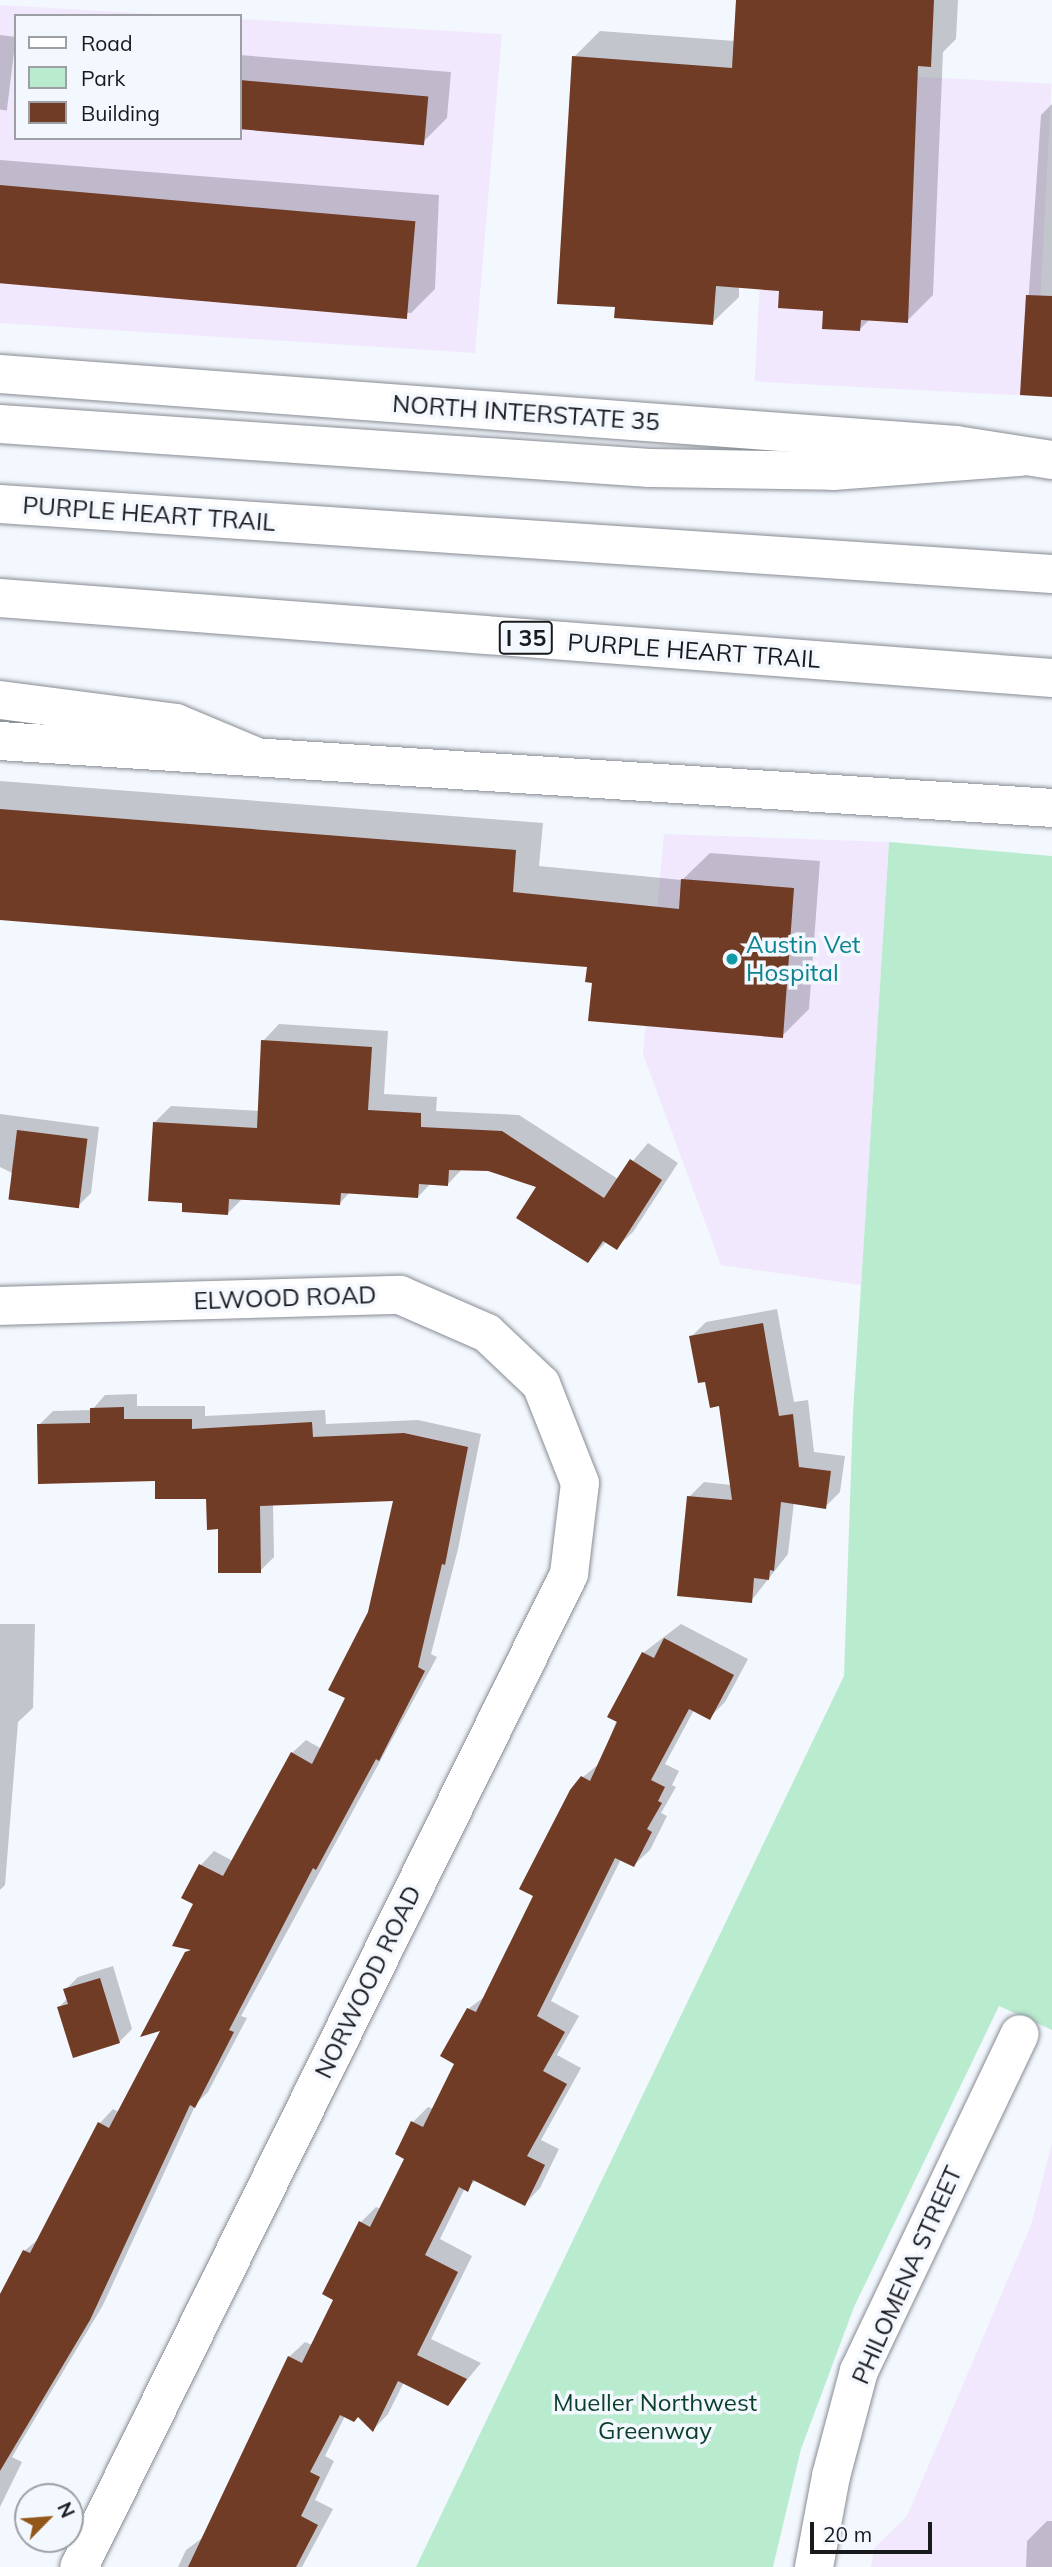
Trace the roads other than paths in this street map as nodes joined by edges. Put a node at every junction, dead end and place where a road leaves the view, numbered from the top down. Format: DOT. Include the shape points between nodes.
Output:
graph roads {
  1 [pos="0,374"];
  2 [pos="0,424"];
  3 [pos="1037,458"];
  4 [pos="0,504"];
  5 [pos="1052,575"];
  6 [pos="0,598"];
  7 [pos="1052,678"];
  8 [pos="0,700"];
  9 [pos="0,741"];
  10 [pos="256,756"];
  11 [pos="1052,808"];
  12 [pos="0,1306"];
  13 [pos="541,1384"];
  14 [pos="1020,2034"];
  15 [pos="79,2567"];
  16 [pos="814,2567"];
  1 -- 3 [label="main road, NORTH INTERSTATE 35" via="956,445"];
  2 -- 3 [label="main road" via="650,468 833,471"];
  4 -- 5 [label="main road, PURPLE HEART TRAIL"];
  6 -- 7 [label="main road, PURPLE HEART TRAIL / I 35"];
  8 -- 10 [label="main road" via="176,723"];
  9 -- 10 [label="main road"];
  10 -- 11 [label="main road"];
  12 -- 13 [label="main road, ELWOOD ROAD" via="400,1295 487,1333"];
  13 -- 15 [label="main road, NORWOOD ROAD" via="580,1483 569,1574"];
  14 -- 16 [label="main road, PHILOMENA STREET" via="859,2371 831,2476"];
}
